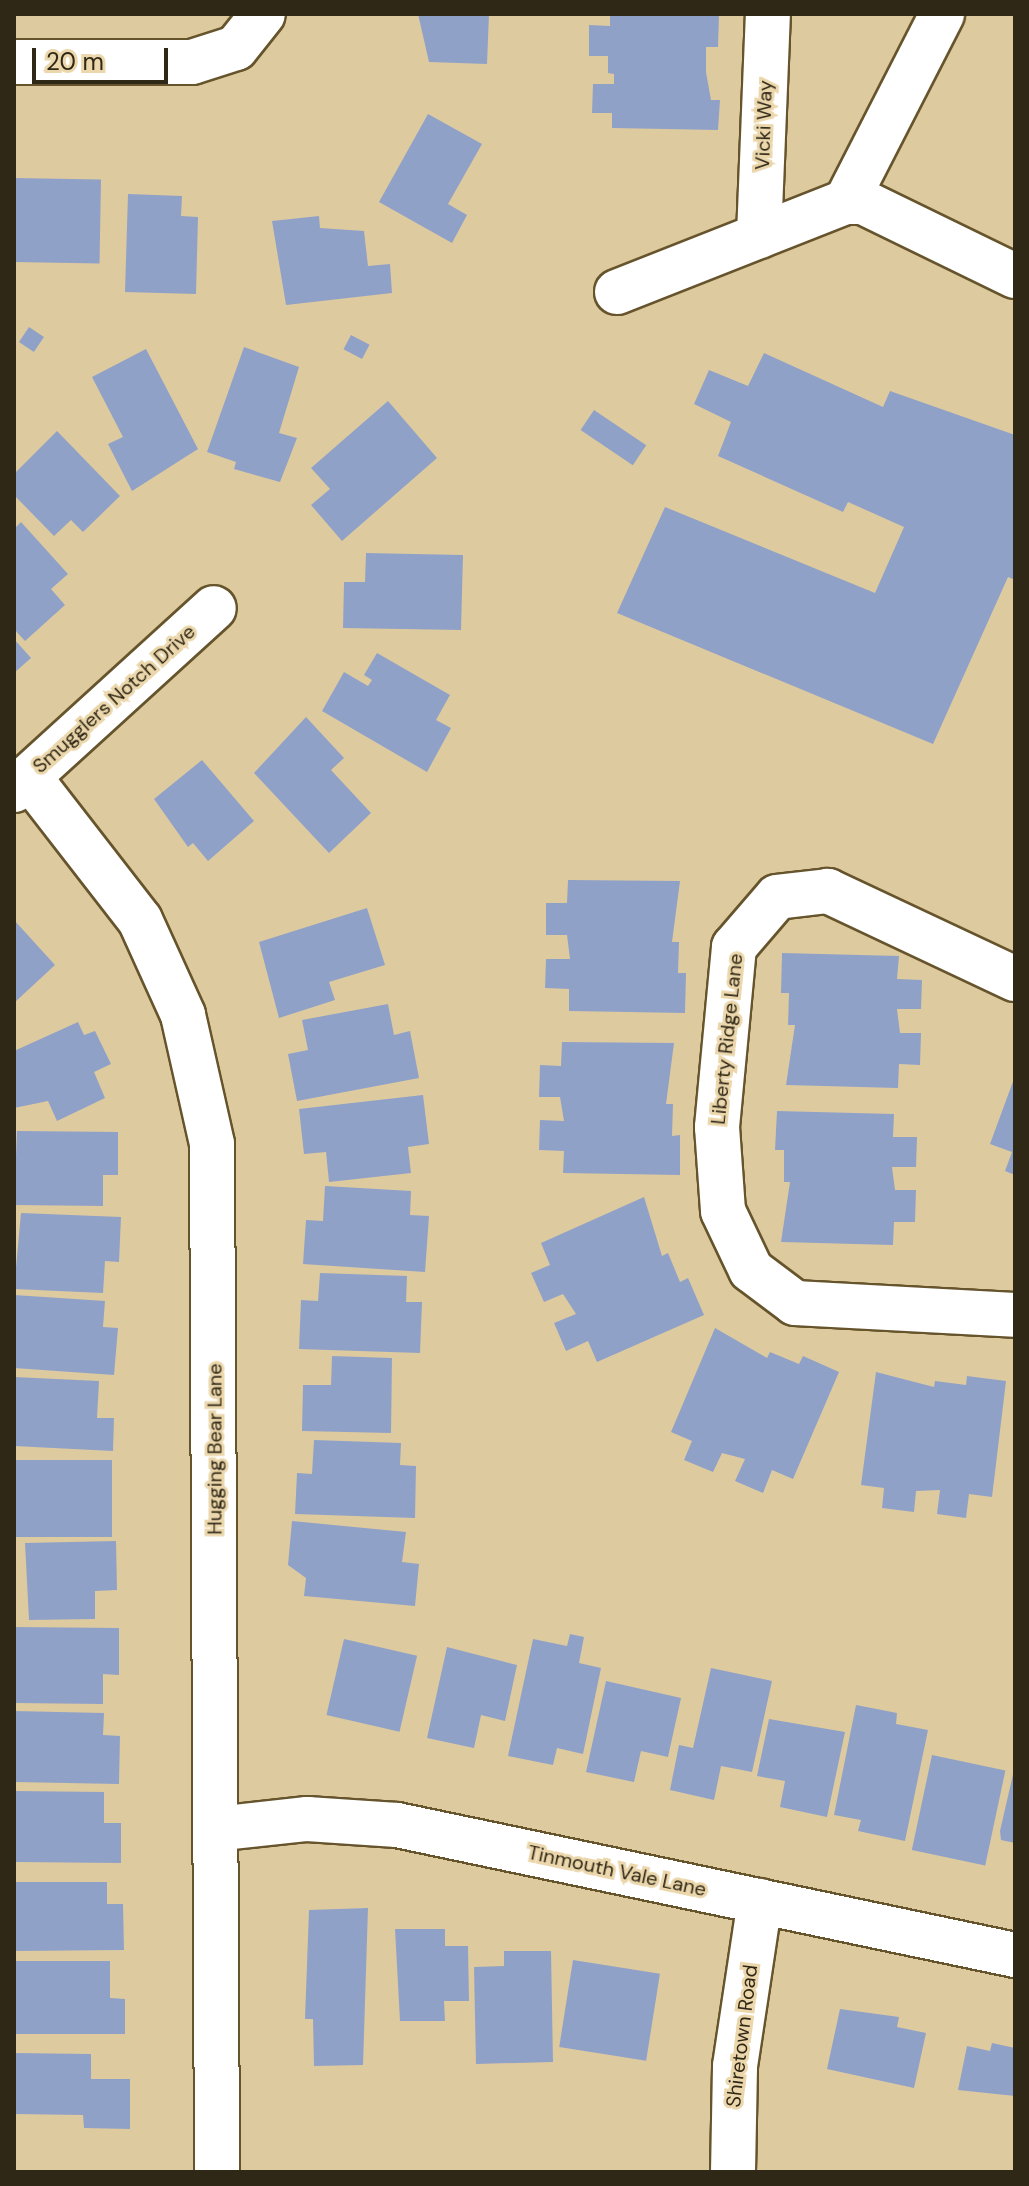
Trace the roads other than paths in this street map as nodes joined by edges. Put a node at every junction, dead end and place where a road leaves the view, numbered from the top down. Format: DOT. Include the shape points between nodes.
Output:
graph roads {
  1 [pos="263,14"];
  2 [pos="768,14"];
  3 [pos="942,14"];
  4 [pos="14,62"];
  5 [pos="846,202"];
  6 [pos="759,236"];
  7 [pos="1015,276"];
  8 [pos="617,292"];
  9 [pos="214,608"];
  10 [pos="21,784"];
  11 [pos="1015,979"];
  12 [pos="1015,1315"];
  13 [pos="215,1829"];
  14 [pos="760,1901"];
  15 [pos="1015,1955"];
  16 [pos="217,2172"];
  17 [pos="733,2172"];
  1 -- 4 [label="street" via="236,48 192,62"];
  2 -- 6 [label="street, Vicki Way"];
  3 -- 5 [label="street"];
  5 -- 6 [label="street"];
  5 -- 7 [label="street" via="863,202"];
  6 -- 8 [label="street"];
  9 -- 10 [label="street, Smugglers Notch Drive"];
  10 -- 13 [label="street, Hugging Bear Lane" via="140,920 201,1074 216,1230"];
  11 -- 12 [label="street, Liberty Ridge Lane" via="828,891 777,897 734,947 717,1127 723,1211 751,1270 795,1303"];
  13 -- 14 [label="street, Tinmouth Vale Lane" via="307,1819 397,1825"];
  13 -- 16 [label="street, Hugging Bear Lane"];
  14 -- 15 [label="street, Tinmouth Vale Lane"];
  14 -- 17 [label="street, Shiretown Road" via="735,2066"];
}
